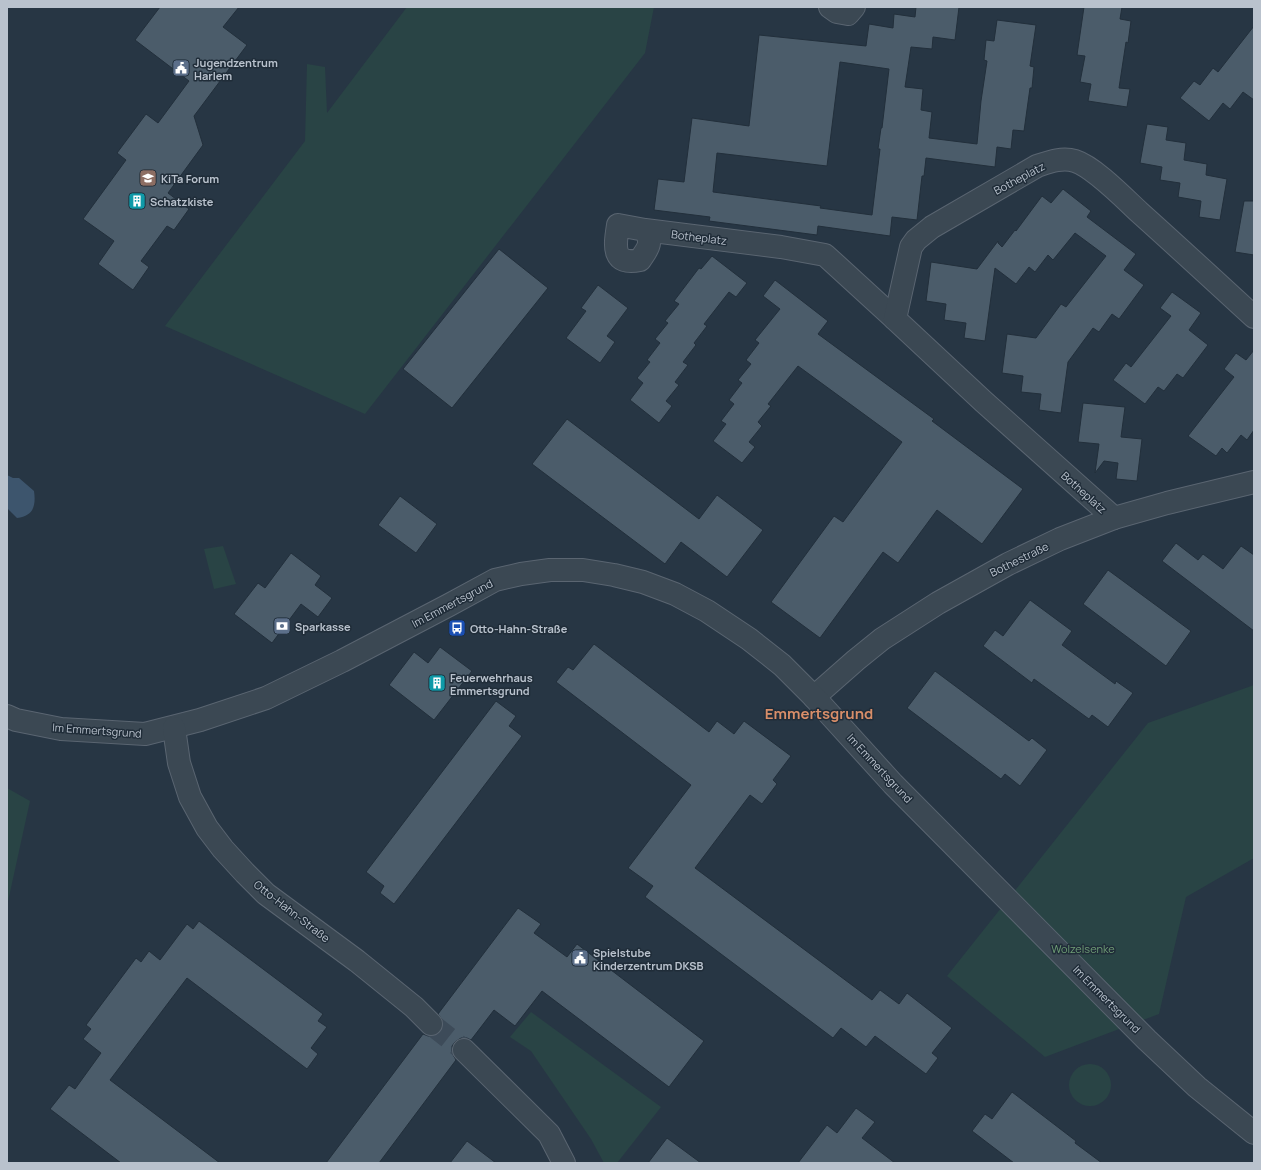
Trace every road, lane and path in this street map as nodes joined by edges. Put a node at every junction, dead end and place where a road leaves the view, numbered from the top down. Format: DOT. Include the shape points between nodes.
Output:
graph roads {
  1 [pos="830,7"];
  2 [pos="854,7"];
  3 [pos="645,230"];
  4 [pos="1254,317"];
  5 [pos="895,319"];
  6 [pos="1254,482"];
  7 [pos="1114,518"];
  8 [pos="814,697"];
  9 [pos="7,716"];
  10 [pos="174,728"];
  11 [pos="431,1024"];
  12 [pos="464,1050"];
  13 [pos="1254,1133"];
  14 [pos="564,1163"];
  1 -- 2 [label="street" via="837,12 848,14"];
  3 -- 5 [label="street, Botheplatz" via="824,255"];
  4 -- 5 [label="street, Botheplatz" via="1096,173 1083,164 1066,160 1037,166 932,227 916,240 911,247"];
  5 -- 7 [label="street, Botheplatz"];
  6 -- 7 [label="street, Bothestraße"];
  7 -- 8 [label="street, Bothestraße" via="1060,539 1008,564 938,603 882,639"];
  8 -- 10 [label="street, Im Emmertsgrund" via="782,665 749,639 707,611 675,594 614,575 583,570 550,570 495,580 266,698"];
  8 -- 13 [label="street, Im Emmertsgrund" via="893,784 1133,1026 1197,1088"];
  9 -- 10 [label="street, Im Emmertsgrund" via="61,729 145,734"];
  10 -- 11 [label="street, Otto-Hahn-Straße" via="179,764 190,797 207,828 223,849 266,894 357,961"];
  12 -- 14 [label="street" via="549,1134"];
}
